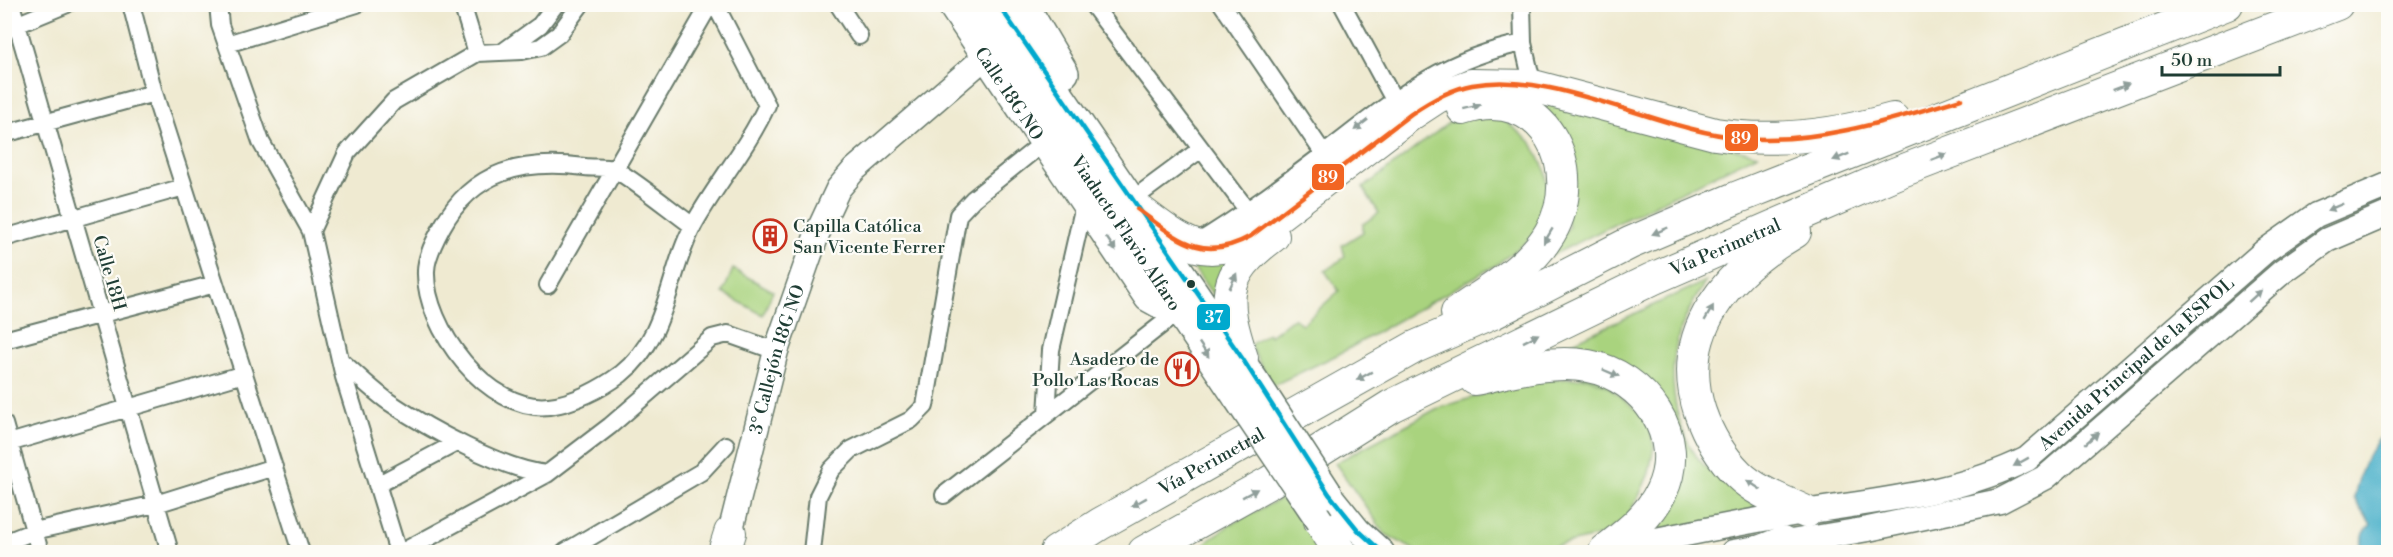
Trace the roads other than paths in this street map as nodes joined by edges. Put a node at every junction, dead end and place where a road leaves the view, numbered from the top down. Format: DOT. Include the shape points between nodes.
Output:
graph roads {
  1 [pos="11,4"];
  2 [pos="67,4"];
  3 [pos="131,4"];
  4 [pos="218,4"];
  5 [pos="357,4"];
  6 [pos="462,4"];
  7 [pos="556,4"];
  8 [pos="581,4"];
  9 [pos="710,4"];
  10 [pos="715,4"];
  11 [pos="838,4"];
  12 [pos="949,4"];
  13 [pos="972,4"];
  14 [pos="998,4"];
  15 [pos="1092,4"];
  16 [pos="1222,4"];
  17 [pos="1342,4"];
  18 [pos="1522,4"];
  19 [pos="2227,4"];
  20 [pos="2337,4"];
  21 [pos="1031,7"];
  22 [pos="11,28"];
  23 [pos="859,36"];
  24 [pos="1523,43"];
  25 [pos="227,45"];
  26 [pos="504,51"];
  27 [pos="992,51"];
  28 [pos="477,53"];
  29 [pos="2044,75"];
  30 [pos="1533,86"];
  31 [pos="154,93"];
  32 [pos="1394,100"];
  33 [pos="45,122"];
  34 [pos="4,134"];
  35 [pos="1043,142"];
  36 [pos="1201,148"];
  37 [pos="1324,154"];
  38 [pos="614,169"];
  39 [pos="1894,174"];
  40 [pos="2388,185"];
  41 [pos="184,187"];
  42 [pos="1132,200"];
  43 [pos="1084,205"];
  44 [pos="1248,211"];
  45 [pos="2388,214"];
  46 [pos="73,218"];
  47 [pos="693,226"];
  48 [pos="311,231"];
  49 [pos="4,238"];
  50 [pos="1193,246"];
  51 [pos="215,284"];
  52 [pos="548,285"];
  53 [pos="2202,305"];
  54 [pos="101,313"];
  55 [pos="1179,317"];
  56 [pos="2220,328"];
  57 [pos="4,340"];
  58 [pos="1415,347"];
  59 [pos="776,351"];
  60 [pos="1242,357"];
  61 [pos="340,360"];
  62 [pos="244,374"];
  63 [pos="1247,392"];
  64 [pos="1391,406"];
  65 [pos="129,410"];
  66 [pos="1047,414"];
  67 [pos="4,424"];
  68 [pos="458,442"];
  69 [pos="9,443"];
  70 [pos="726,445"];
  71 [pos="274,467"];
  72 [pos="547,474"];
  73 [pos="377,485"];
  74 [pos="1941,488"];
  75 [pos="944,495"];
  76 [pos="156,504"];
  77 [pos="1325,507"];
  78 [pos="1837,508"];
  79 [pos="1806,512"];
  80 [pos="1950,512"];
  81 [pos="1207,516"];
  82 [pos="34,531"];
  83 [pos="1842,534"];
  84 [pos="4,543"];
  85 [pos="728,546"];
  86 [pos="1771,548"];
  87 [pos="40,552"];
  88 [pos="171,552"];
  89 [pos="301,552"];
  90 [pos="400,552"];
  91 [pos="565,552"];
  92 [pos="812,552"];
  93 [pos="1056,552"];
  94 [pos="1144,552"];
  95 [pos="1173,552"];
  96 [pos="1340,552"];
  97 [pos="1349,552"];
  98 [pos="1382,552"];
  99 [pos="1600,552"];
  100 [pos="1732,552"];
  1 -- 22 [label="street, Calle 18H"];
  2 -- 22 [label="street"];
  3 -- 31 [label="street"];
  4 -- 25 [label="street"];
  5 -- 25 [label="street"];
  6 -- 28 [label="street"];
  7 -- 26 [label="street" via="540,25"];
  8 -- 26 [label="street" via="559,34 542,47"];
  9 -- 38 [label="street"];
  10 -- 47 [label="street" via="767,105"];
  11 -- 23 [label="street"];
  12 -- 27 [label="main road, Calle 18G NO"];
  13 -- 27 [label="main road, Viaducto Flavio Alfaro"];
  14 -- 42 [label="main road, Viaducto Flavio Alfaro"];
  15 -- 36 [label="street"];
  16 -- 37 [label="street"];
  17 -- 32 [label="street"];
  18 -- 24 [label="street"];
  19 -- 29 [label="highway, Vía Perimetral"];
  39 -- 20 [label="highway, Vía Perimetral, one-way"];
  21 -- 42 [label="main road" via="1125,172"];
  22 -- 33 [label="street, Calle 18H"];
  24 -- 30 [label="street"];
  24 -- 32 [label="street" via="1465,59"];
  25 -- 48 [label="street" via="261,142"];
  26 -- 28 [label="street"];
  27 -- 35 [label="main road, Calle 18G NO"];
  27 -- 55 [label="main road, Viaducto Flavio Alfaro"];
  27 -- 59 [label="main road, 3° Callejón 18G NO" via="838,189"];
  28 -- 48 [label="street" via="394,101 347,153"];
  29 -- 30 [label="highway" via="1866,126 1764,138 1715,134"];
  29 -- 58 [label="highway, Vía Perimetral, one-way" via="1630,243 1493,313"];
  30 -- 50 [label="highway" via="1480,84 1437,98 1399,122 1251,237 1218,249"];
  31 -- 33 [label="street"];
  31 -- 41 [label="street"];
  32 -- 37 [label="street, one-way"];
  33 -- 34 [label="street"];
  33 -- 46 [label="street, Calle 18H"];
  35 -- 43 [label="main road, Calle 18G NO"];
  35 -- 92 [label="street" via="958,215 925,406 911,420 851,450 831,470 818,496"];
  36 -- 42 [label="street"];
  36 -- 44 [label="street"];
  37 -- 44 [label="street"];
  38 -- 47 [label="street"];
  38 -- 47 [label="street" via="563,164 510,169 486,179 461,197 447,218 425,268 427,297 437,326 477,377 524,403 547,406 571,401 622,373 658,326"];
  38 -- 52 [label="street"];
  64 -- 39 [label="highway, Vía Perimetral, one-way" via="1652,279"];
  79 -- 39 [label="highway, one-way" via="1739,475 1714,442 1694,390 1693,361 1698,336 1725,288 1770,247"];
  40 -- 53 [label="main road, Avenida Principal de la ESPOL, one-way" via="2316,215 2265,251"];
  41 -- 46 [label="street"];
  41 -- 51 [label="street"];
  42 -- 50 [label="highway" via="1180,240"];
  42 -- 60 [label="main road, Viaducto Flavio Alfaro"];
  43 -- 55 [label="main road, Calle 18G NO, one-way" via="1147,299"];
  43 -- 66 [label="street" via="1051,350"];
  44 -- 50 [label="street"];
  56 -- 45 [label="main road, Avenida Principal de la ESPOL, one-way" via="2282,273 2327,240"];
  46 -- 49 [label="street"];
  46 -- 54 [label="street, Calle 18H"];
  48 -- 61 [label="street"];
  51 -- 54 [label="street"];
  51 -- 62 [label="street"];
  53 -- 56 [label="main road"];
  53 -- 74 [label="main road, Avenida Principal de la ESPOL, one-way" via="2027,459 1992,477"];
  54 -- 57 [label="street"];
  54 -- 65 [label="street, Calle 18H"];
  55 -- 63 [label="main road, Viaducto Flavio Alfaro, one-way"];
  55 -- 66 [label="street"];
  80 -- 56 [label="main road, Avenida Principal de la ESPOL, one-way" via="2000,501 2046,477"];
  60 -- 58 [label="highway, one-way" via="1229,316 1228,294 1240,268 1263,243 1396,146 1442,118 1481,104 1516,108 1542,126 1561,158 1564,184 1557,218 1544,243 1520,268"];
  58 -- 93 [label="highway, Vía Perimetral, one-way"];
  59 -- 72 [label="street" via="728,334 712,338 610,426"];
  59 -- 85 [label="main road, 3° Callejón 18G NO"];
  60 -- 63 [label="main road, Viaducto Flavio Alfaro"];
  61 -- 68 [label="street" via="388,401"];
  61 -- 73 [label="street"];
  62 -- 65 [label="street"];
  62 -- 71 [label="street"];
  63 -- 77 [label="main road, Viaducto Flavio Alfaro, bridge"];
  81 -- 64 [label="highway, Vía Perimetral, one-way" via="1270,482"];
  64 -- 99 [label="highway, one-way" via="1471,380 1551,365 1594,367 1630,384 1655,410 1664,430 1668,474 1647,513"];
  65 -- 69 [label="street"];
  65 -- 76 [label="street, Calle 18H"];
  66 -- 75 [label="street"];
  67 -- 69 [label="street"];
  68 -- 72 [label="street" via="530,472"];
  68 -- 73 [label="street"];
  69 -- 82 [label="street"];
  70 -- 91 [label="street" via="701,472"];
  71 -- 76 [label="street"];
  71 -- 89 [label="street"];
  72 -- 90 [label="street"];
  73 -- 90 [label="street"];
  74 -- 78 [label="main road, Avenida Principal de la ESPOL"];
  74 -- 80 [label="main road"];
  76 -- 82 [label="street"];
  76 -- 88 [label="street, Calle 18H"];
  77 -- 96 [label="highway"];
  77 -- 97 [label="main road"];
  77 -- 98 [label="main road"];
  78 -- 79 [label="main road, Avenida Principal de la ESPOL"];
  78 -- 83 [label="main road" via="1848,522"];
  79 -- 99 [label="main road, Avenida Principal de la ESPOL"];
  80 -- 83 [label="main road, Avenida Principal de la ESPOL"];
  81 -- 94 [label="highway, Vía Perimetral"];
  81 -- 95 [label="highway"];
  82 -- 84 [label="street"];
  82 -- 87 [label="street"];
  83 -- 86 [label="main road, Avenida Principal de la ESPOL"];
  86 -- 100 [label="main road, Avenida Principal de la ESPOL"];
}
